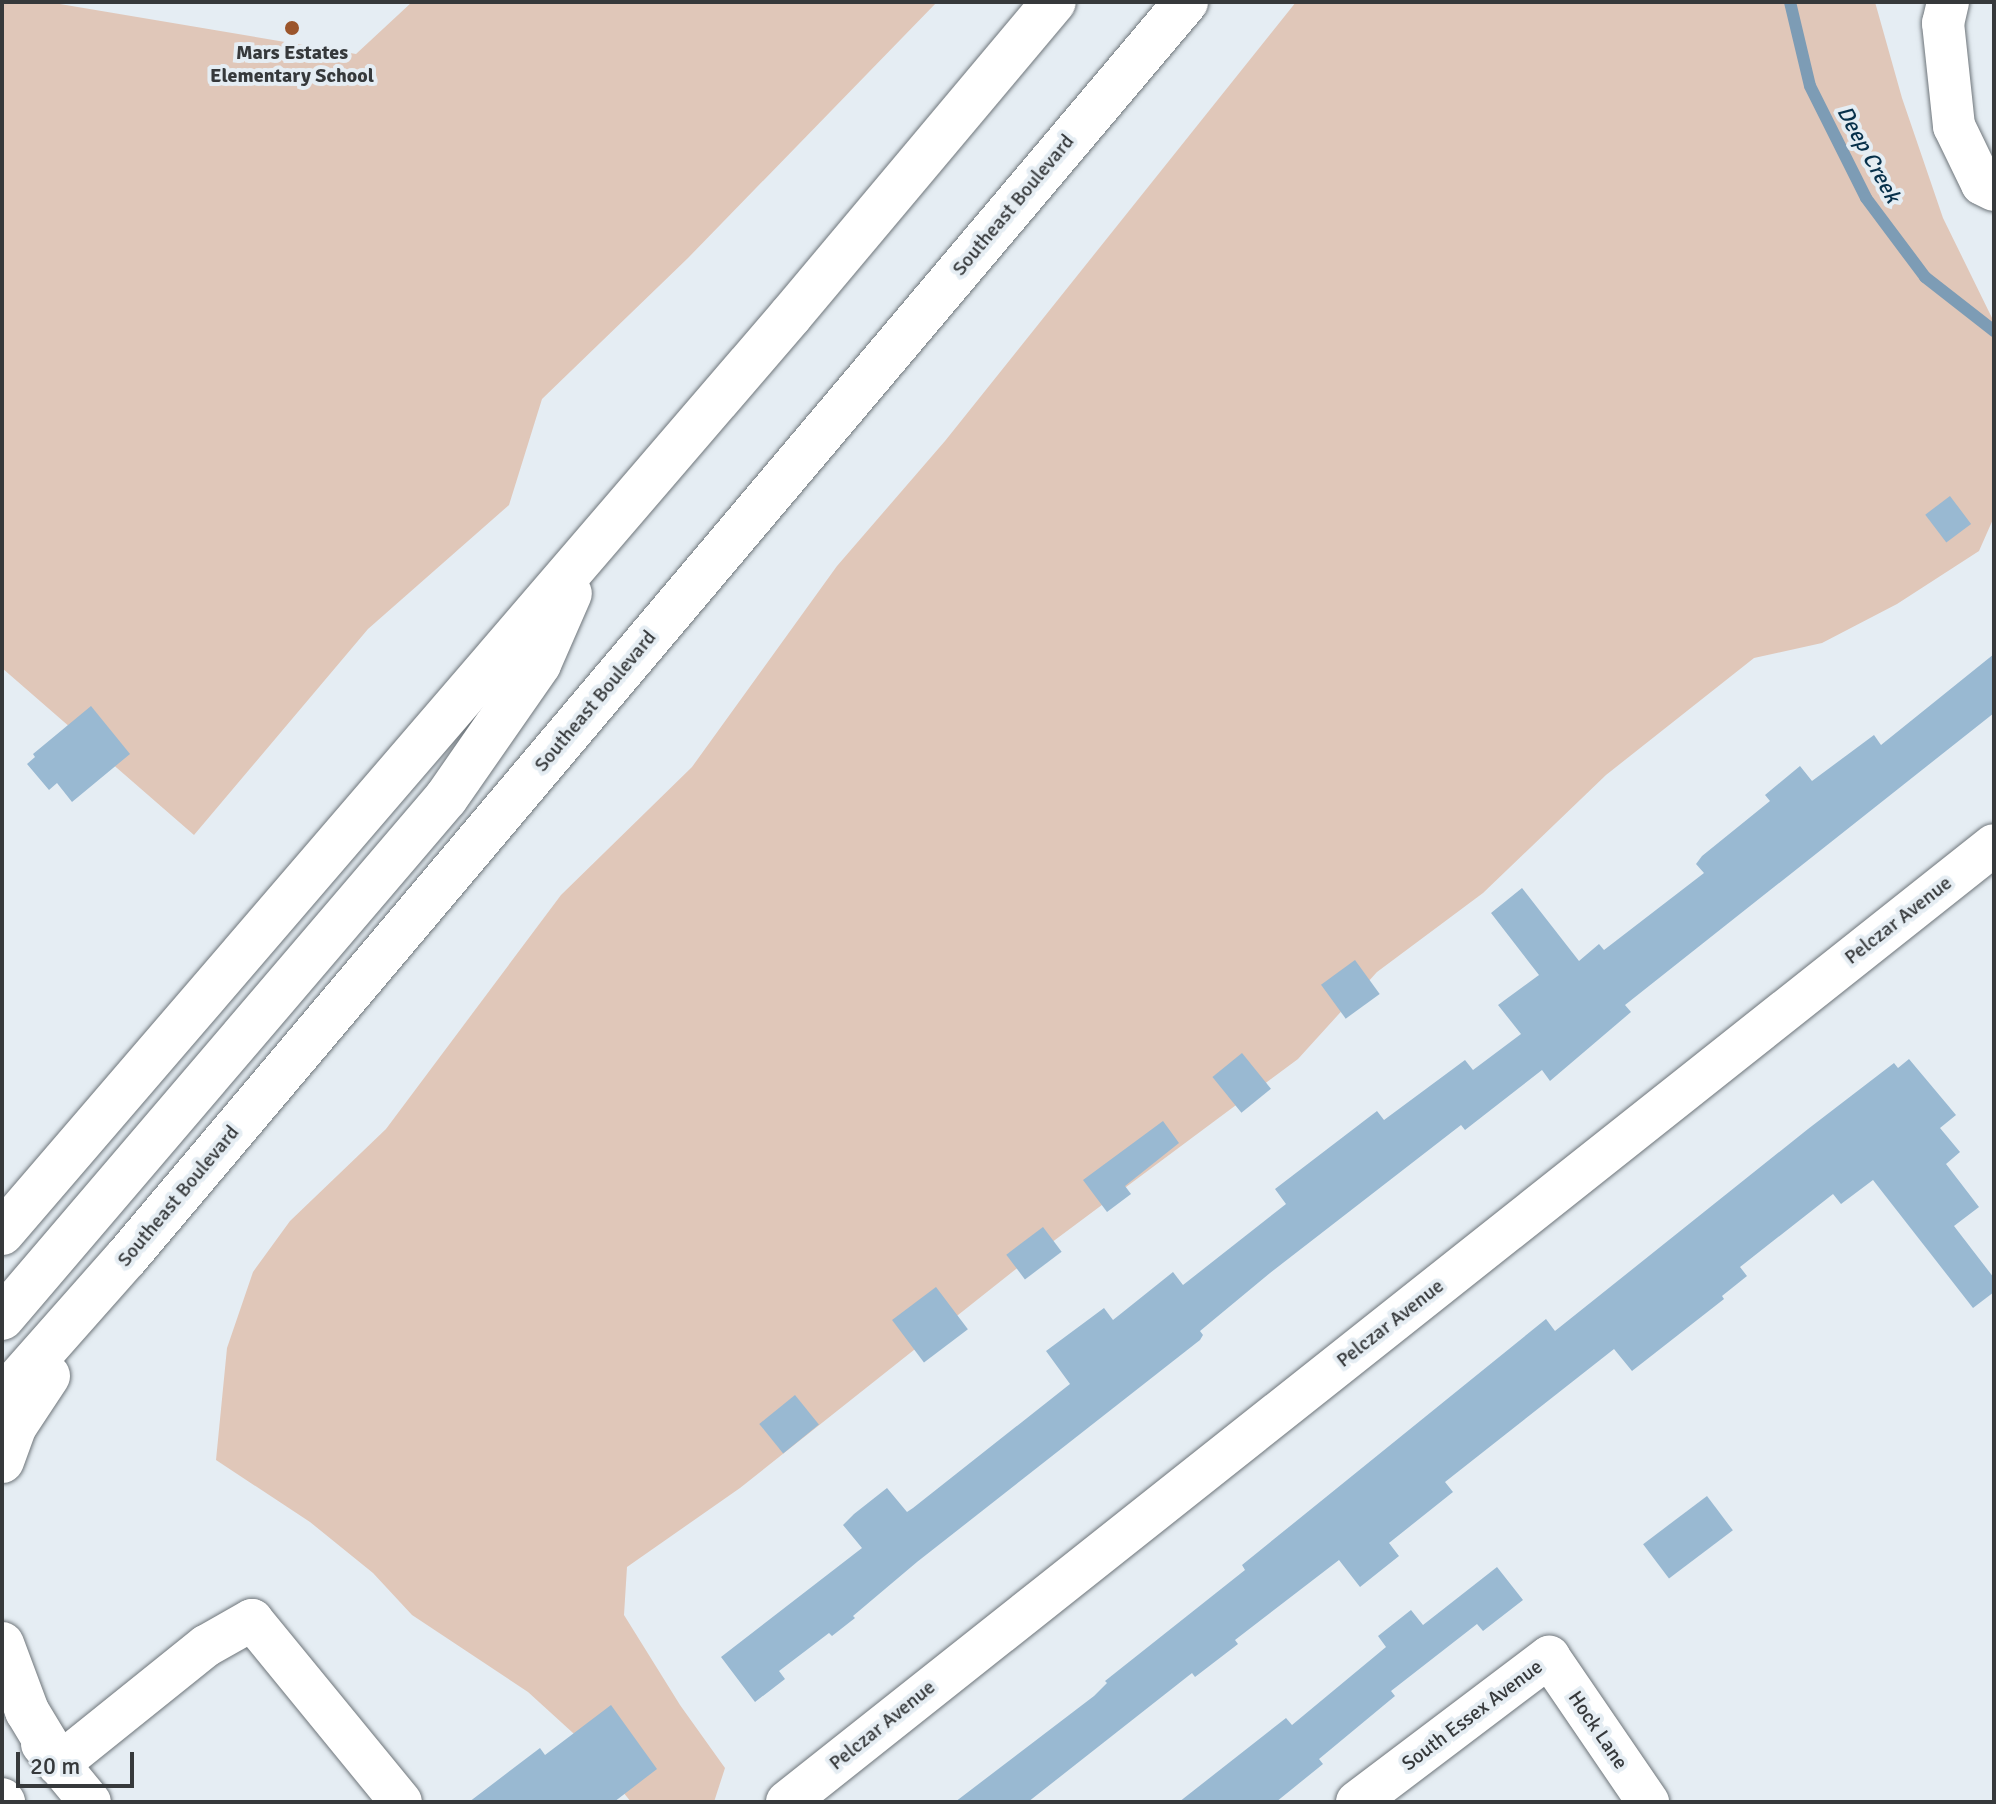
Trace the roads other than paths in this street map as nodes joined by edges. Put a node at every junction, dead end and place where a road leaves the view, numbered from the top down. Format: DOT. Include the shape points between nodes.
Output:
graph roads {
  1 [pos="1054,2"];
  2 [pos="1186,2"];
  3 [pos="1948,2"];
  4 [pos="1994,190"];
  5 [pos="589,551"];
  6 [pos="1994,845"];
  7 [pos="54,1171"];
  8 [pos="2,1211"];
  9 [pos="2,1233"];
  10 [pos="126,1258"];
  11 [pos="2,1318"];
  12 [pos="2,1398"];
  13 [pos="2,1461"];
  14 [pos="2,1644"];
  15 [pos="1549,1657"];
  16 [pos="2,1694"];
  17 [pos="59,1764"];
  18 [pos="392,1800"];
  19 [pos="90,1802"];
  20 [pos="787,1802"];
  21 [pos="1357,1802"];
  22 [pos="1648,1802"];
  1 -- 5 [label="main road"];
  2 -- 10 [label="main road, Southeast Boulevard"];
  3 -- 4 [label="street" via="1943,23 1954,126 1982,184"];
  5 -- 7 [label="main road"];
  5 -- 11 [label="main road" via="539,664 446,798"];
  6 -- 20 [label="street, Pelczar Avenue"];
  7 -- 8 [label="main road"];
  7 -- 9 [label="main road"];
  10 -- 12 [label="main road, Southeast Boulevard"];
  10 -- 13 [label="main road" via="15,1426"];
  14 -- 17 [label="main road" via="27,1711"];
  15 -- 21 [label="street, South Essex Avenue"];
  15 -- 22 [label="street, Hock Lane"];
  16 -- 17 [label="street"];
  17 -- 18 [label="street" via="206,1646 252,1620"];
  17 -- 19 [label="street"];
}
